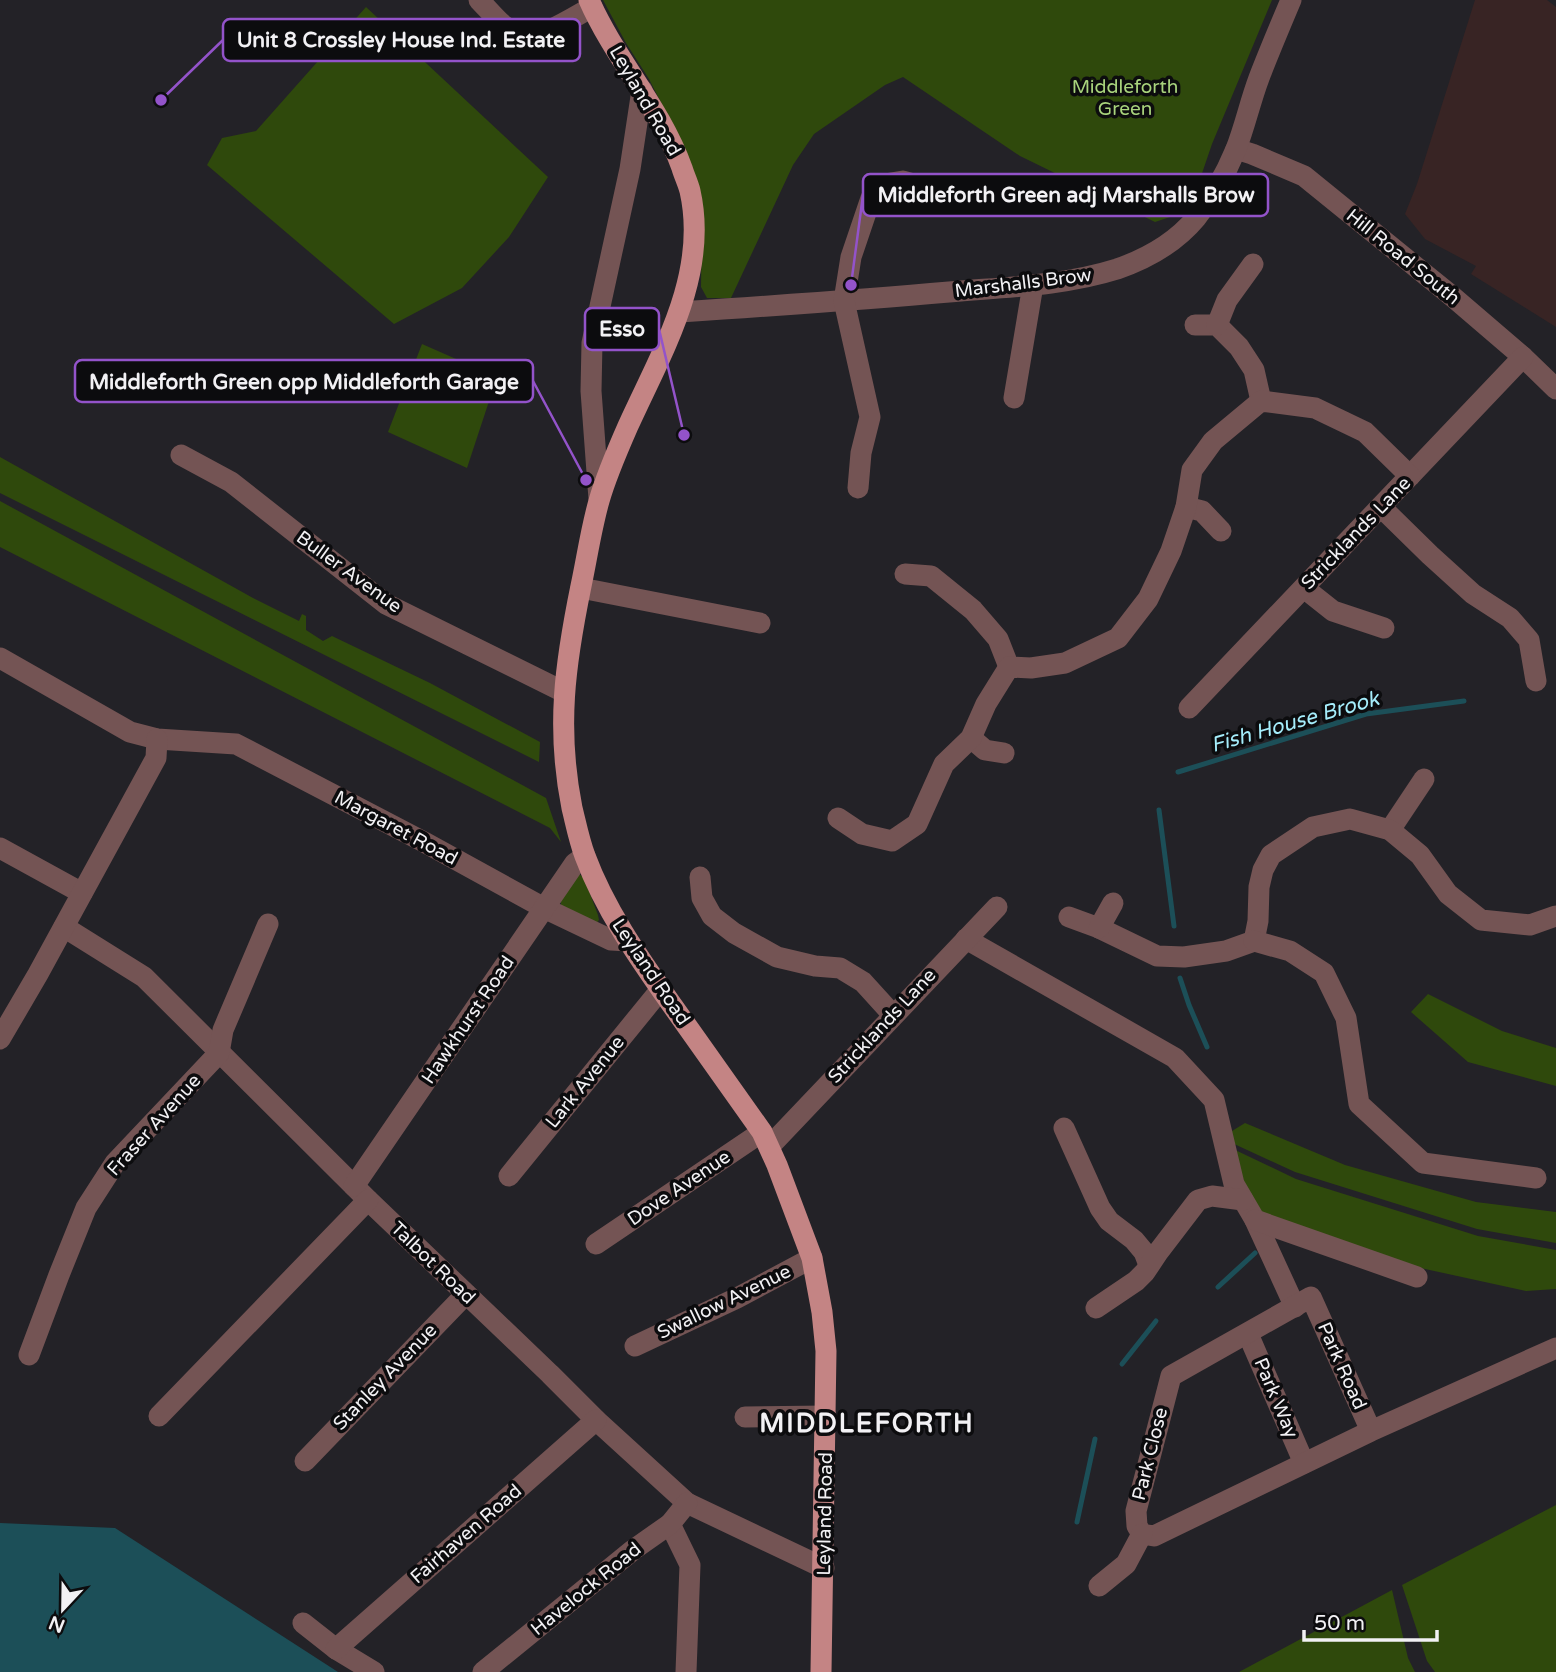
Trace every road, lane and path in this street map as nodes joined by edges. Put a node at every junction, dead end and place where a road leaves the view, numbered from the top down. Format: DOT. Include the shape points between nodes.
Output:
graph roads {
  1 [pos="479,0"];
  2 [pos="1291,0"];
  3 [pos="590,3"];
  4 [pos="642,90"];
  5 [pos="1236,149"];
  6 [pos="928,188"];
  7 [pos="1253,264"];
  8 [pos="1033,285"];
  9 [pos="844,301"];
  10 [pos="680,312"];
  11 [pos="1195,325"];
  12 [pos="1217,325"];
  13 [pos="1523,357"];
  14 [pos="1556,389"];
  15 [pos="1014,398"];
  16 [pos="1261,401"];
  17 [pos="181,455"];
  18 [pos="1410,475"];
  19 [pos="858,488"];
  20 [pos="599,499"];
  21 [pos="1186,507"];
  22 [pos="1381,507"];
  23 [pos="1221,531"];
  24 [pos="905,574"];
  25 [pos="1304,587"];
  26 [pos="581,588"];
  27 [pos="760,623"];
  28 [pos="1384,628"];
  29 [pos="0,658"];
  30 [pos="1009,667"];
  31 [pos="1536,681"];
  32 [pos="564,692"];
  33 [pos="1189,708"];
  34 [pos="971,738"];
  35 [pos="157,739"];
  36 [pos="1004,753"];
  37 [pos="1424,779"];
  38 [pos="838,818"];
  39 [pos="1390,830"];
  40 [pos="0,848"];
  41 [pos="584,856"];
  42 [pos="700,877"];
  43 [pos="82,893"];
  44 [pos="1113,903"];
  45 [pos="997,907"];
  46 [pos="544,908"];
  47 [pos="1556,916"];
  48 [pos="1069,917"];
  49 [pos="268,924"];
  50 [pos="64,927"];
  51 [pos="1099,928"];
  52 [pos="966,939"];
  53 [pos="628,941"];
  54 [pos="1254,942"];
  55 [pos="661,989"];
  56 [pos="893,1015"];
  57 [pos="0,1039"];
  58 [pos="219,1053"];
  59 [pos="1064,1128"];
  60 [pos="765,1139"];
  61 [pos="509,1176"];
  62 [pos="1536,1178"];
  63 [pos="361,1193"];
  64 [pos="1242,1200"];
  65 [pos="1255,1220"];
  66 [pos="596,1244"];
  67 [pos="812,1258"];
  68 [pos="1149,1265"];
  69 [pos="1417,1277"];
  70 [pos="466,1294"];
  71 [pos="1295,1307"];
  72 [pos="1096,1308"];
  73 [pos="1248,1334"];
  74 [pos="635,1346"];
  75 [pos="1556,1348"];
  76 [pos="29,1355"];
  77 [pos="159,1416"];
  78 [pos="826,1416"];
  79 [pos="745,1417"];
  80 [pos="596,1420"];
  81 [pos="1371,1431"];
  82 [pos="305,1461"];
  83 [pos="1304,1463"];
  84 [pos="687,1503"];
  85 [pos="670,1524"];
  86 [pos="1142,1534"];
  87 [pos="824,1567"];
  88 [pos="1099,1586"];
  89 [pos="303,1623"];
  90 [pos="336,1649"];
  91 [pos="373,1672"];
  92 [pos="483,1672"];
  93 [pos="686,1672"];
  94 [pos="821,1672"];
  1 -- 3 [label="street" via="523,38 535,37"];
  2 -- 5 [label="street, Marshalls Brow"];
  3 -- 4 [label="main road, Leyland Road"];
  4 -- 10 [label="main road, Leyland Road" via="674,145 690,191 694,244"];
  4 -- 20 [label="street" via="630,169 592,343"];
  5 -- 8 [label="street, Marshalls Brow" via="1196,218 1165,246 1118,268"];
  5 -- 13 [label="street, Hill Road South" via="1304,176"];
  6 -- 9 [label="street" via="903,181 885,184 872,198 851,257"];
  7 -- 12 [label="street" via="1227,300"];
  8 -- 9 [label="street, Marshalls Brow"];
  8 -- 15 [label="street"];
  9 -- 10 [label="street, Marshalls Brow"];
  9 -- 19 [label="street" via="870,417"];
  10 -- 20 [label="main road, Leyland Road"];
  11 -- 12 [label="street"];
  12 -- 16 [label="street" via="1254,370"];
  13 -- 14 [label="street, Hill Road South"];
  13 -- 18 [label="street, Stricklands Lane"];
  16 -- 18 [label="street" via="1315,408 1364,432"];
  16 -- 21 [label="street" via="1213,441 1192,470"];
  17 -- 32 [label="street, Buller Avenue" via="231,482 386,604"];
  18 -- 22 [label="street, Stricklands Lane"];
  20 -- 26 [label="main road, Leyland Road"];
  21 -- 23 [label="street" via="1202,511"];
  21 -- 30 [label="street" via="1148,599 1118,638 1065,663"];
  22 -- 25 [label="street, Stricklands Lane"];
  22 -- 31 [label="street" via="1473,594 1510,618 1529,640"];
  24 -- 30 [label="street" via="931,576 973,610 998,639"];
  25 -- 28 [label="street" via="1333,611"];
  25 -- 33 [label="street, Stricklands Lane"];
  26 -- 27 [label="street"];
  26 -- 32 [label="main road, Leyland Road"];
  29 -- 35 [label="street, Margaret Road" via="130,732"];
  30 -- 34 [label="street"];
  32 -- 41 [label="main road, Leyland Road" via="566,780"];
  34 -- 36 [label="street" via="985,750"];
  34 -- 38 [label="street" via="944,764 917,824 892,841 862,834"];
  35 -- 43 [label="street" via="156,758"];
  35 -- 46 [label="street, Margaret Road" via="236,744"];
  37 -- 39 [label="street"];
  39 -- 47 [label="street" via="1420,855 1448,894 1481,920 1530,925"];
  39 -- 54 [label="street" via="1350,819 1313,827 1271,855 1259,887"];
  40 -- 43 [label="street"];
  41 -- 46 [label="street, Hawkhurst Road"];
  41 -- 53 [label="main road, Leyland Road"];
  42 -- 56 [label="street" via="702,898 712,916 734,933 777,957 840,968 863,982"];
  43 -- 50 [label="street"];
  44 -- 51 [label="street"];
  45 -- 52 [label="street, Stricklands Lane"];
  46 -- 53 [label="street, Margaret Road" via="611,940"];
  46 -- 63 [label="street, Hawkhurst Road"];
  48 -- 51 [label="street"];
  49 -- 58 [label="street" via="223,1030"];
  50 -- 57 [label="street"];
  50 -- 58 [label="street, Talbot Road" via="145,978"];
  51 -- 54 [label="street" via="1157,956 1195,956"];
  52 -- 56 [label="street, Stricklands Lane"];
  52 -- 64 [label="street, Park Road" via="1175,1058 1214,1100"];
  53 -- 55 [label="main road, Leyland Road"];
  54 -- 62 [label="street" via="1290,951 1324,973 1346,1018 1359,1104 1423,1163"];
  55 -- 60 [label="main road, Leyland Road"];
  55 -- 61 [label="street, Lark Avenue"];
  56 -- 60 [label="street, Stricklands Lane"];
  58 -- 63 [label="street, Talbot Road"];
  58 -- 76 [label="street, Fraser Avenue" via="115,1163 86,1208"];
  59 -- 68 [label="street" via="1100,1208 1135,1240"];
  60 -- 66 [label="street, Dove Avenue"];
  60 -- 67 [label="main road, Leyland Road"];
  63 -- 70 [label="street, Talbot Road"];
  63 -- 77 [label="street, Hawkhurst Road"];
  64 -- 65 [label="street, Park Road"];
  64 -- 68 [label="street" via="1212,1196 1198,1200"];
  65 -- 69 [label="street"];
  65 -- 71 [label="street, Park Road"];
  67 -- 74 [label="street, Swallow Avenue"];
  67 -- 78 [label="main road, Leyland Road" via="827,1351"];
  68 -- 72 [label="street" via="1136,1281"];
  70 -- 80 [label="street, Talbot Road"];
  70 -- 82 [label="street, Stanley Avenue"];
  71 -- 73 [label="street, Park Close"];
  71 -- 81 [label="street, Park Road" via="1311,1297"];
  73 -- 83 [label="street, Park Way"];
  73 -- 86 [label="street, Park Close" via="1171,1376 1136,1511"];
  75 -- 81 [label="street, Park Road"];
  78 -- 79 [label="street"];
  78 -- 87 [label="main road, Leyland Road"];
  80 -- 84 [label="street, Talbot Road"];
  80 -- 90 [label="street, Fairhaven Road"];
  81 -- 83 [label="street"];
  83 -- 86 [label="street" via="1154,1536"];
  84 -- 85 [label="street, Havelock Road"];
  84 -- 87 [label="street, Talbot Road"];
  85 -- 92 [label="street, Havelock Road"];
  85 -- 93 [label="street" via="690,1565"];
  86 -- 88 [label="street" via="1126,1564"];
  87 -- 94 [label="main road, Leyland Road"];
  89 -- 90 [label="street"];
  90 -- 91 [label="street"];
}
